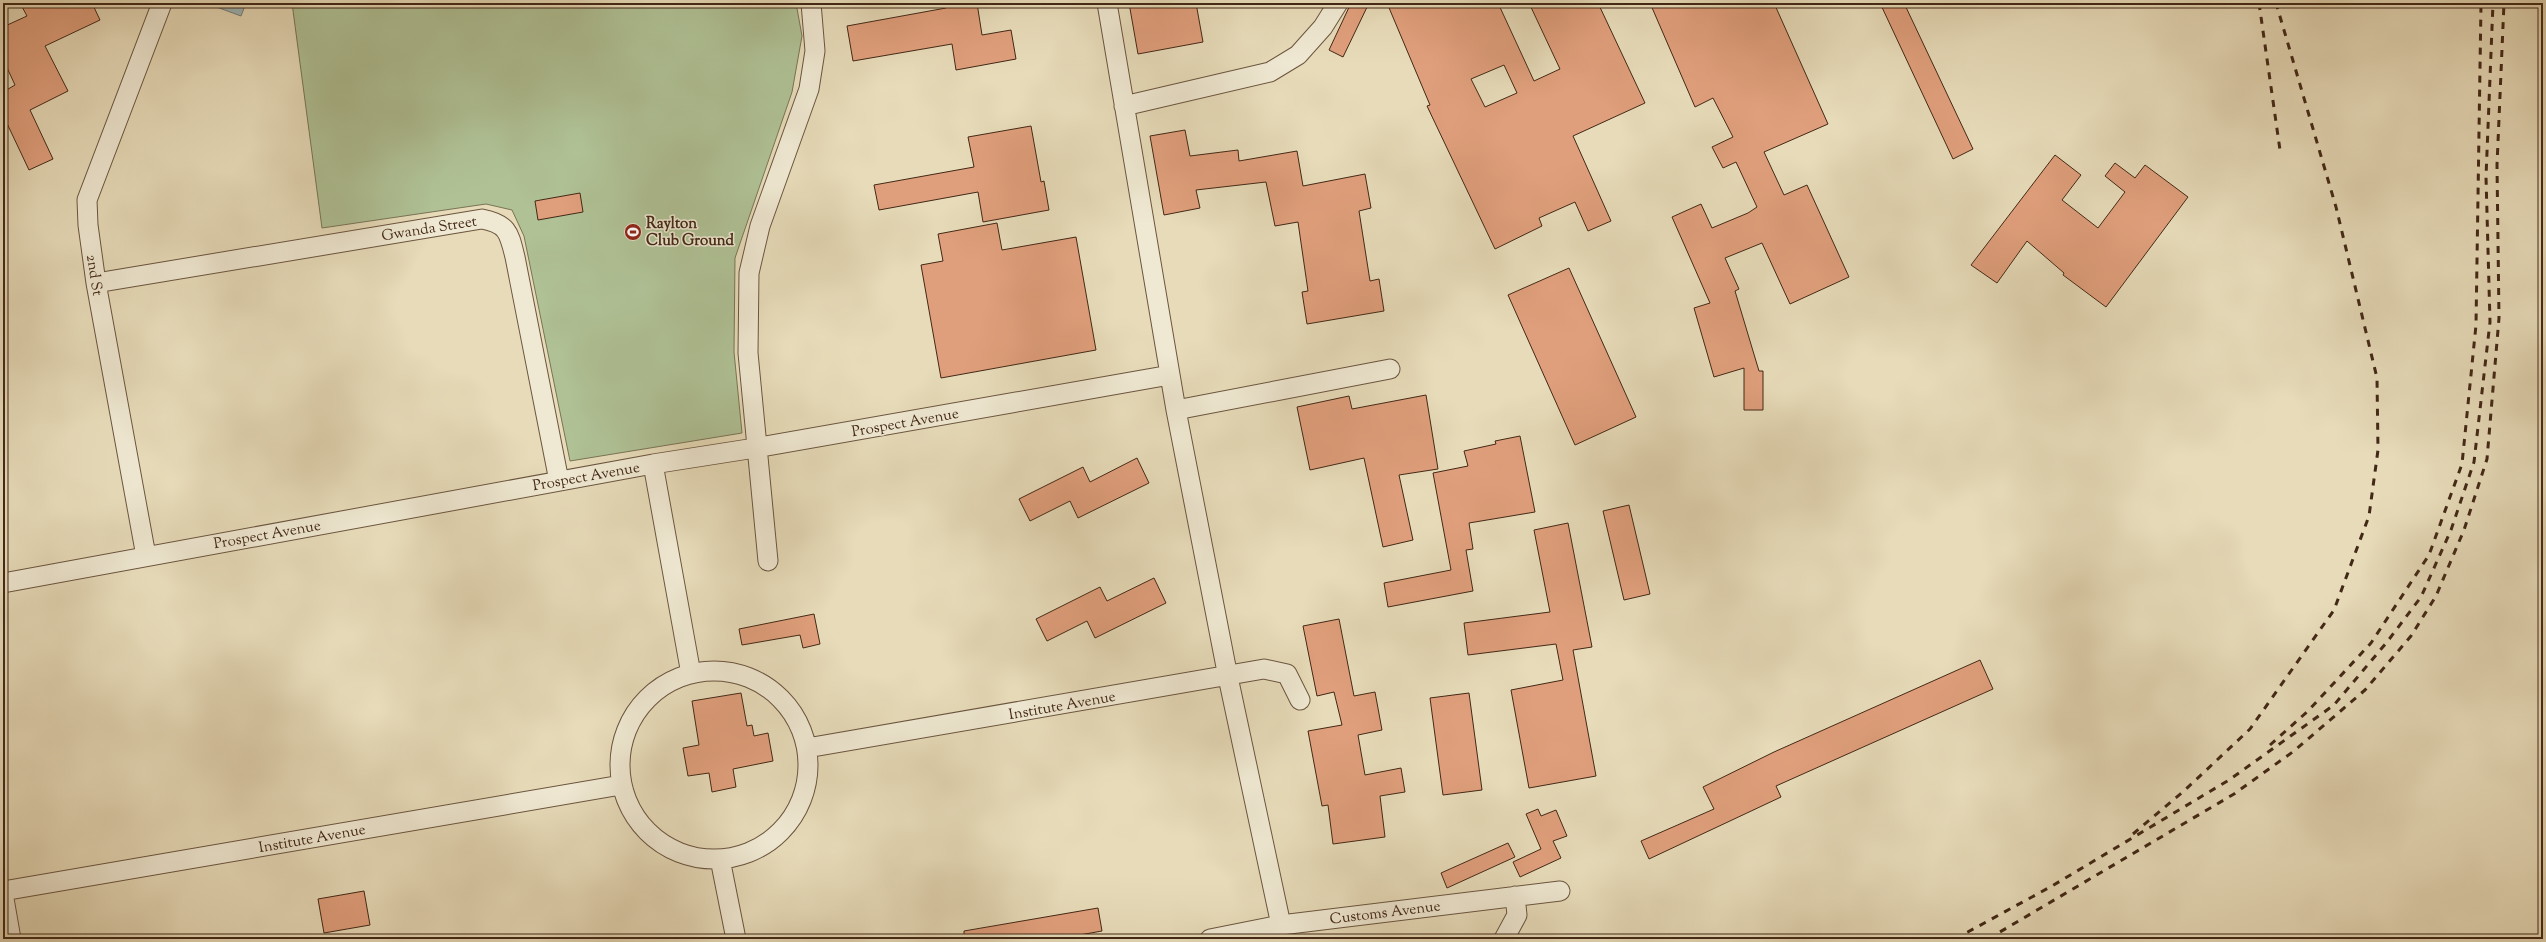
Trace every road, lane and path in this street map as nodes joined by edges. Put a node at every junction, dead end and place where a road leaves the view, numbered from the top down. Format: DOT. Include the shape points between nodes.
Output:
graph roads {
  1 [pos="162,3"];
  2 [pos="811,3"];
  3 [pos="1107,3"];
  4 [pos="1338,3"];
  5 [pos="1124,106"];
  6 [pos="96,282"];
  7 [pos="1390,369"];
  8 [pos="1170,375"];
  9 [pos="1176,410"];
  10 [pos="755,448"];
  11 [pos="653,464"];
  12 [pos="559,481"];
  13 [pos="146,556"];
  14 [pos="768,561"];
  15 [pos="3,583"];
  16 [pos="691,674"];
  17 [pos="1228,676"];
  18 [pos="1300,700"];
  19 [pos="807,748"];
  20 [pos="621,785"];
  21 [pos="720,859"];
  22 [pos="1560,891"];
  23 [pos="3,892"];
  24 [pos="1515,896"];
  25 [pos="1281,925"];
  26 [pos="11,939"];
  27 [pos="736,939"];
  28 [pos="1210,939"];
  29 [pos="1504,939"];
  1 -- 6 [label="street, 2nd St" via="87,200"];
  2 -- 10 [label="street" via="815,51 809,89 760,226 749,273 748,353"];
  3 -- 5 [label="street"];
  4 -- 5 [label="street" via="1323,27 1298,55 1270,72"];
  5 -- 8 [label="street"];
  6 -- 12 [label="street, Gwanda Street" via="482,219 498,222 508,231 515,257"];
  6 -- 13 [label="street, 2nd St"];
  7 -- 9 [label="street"];
  8 -- 9 [label="street"];
  8 -- 10 [label="street, Prospect Avenue"];
  9 -- 17 [label="street"];
  10 -- 11 [label="street, Prospect Avenue"];
  10 -- 14 [label="street"];
  11 -- 12 [label="street, Prospect Avenue"];
  11 -- 16 [label="street"];
  12 -- 13 [label="street, Prospect Avenue"];
  13 -- 15 [label="street, Prospect Avenue"];
  16 -- 19 [label="street" via="721,671 752,678 778,695 797,719"];
  16 -- 20 [label="street" via="658,689 633,715 620,749"];
  17 -- 18 [label="street, Institute Avenue" via="1264,669 1287,674"];
  17 -- 19 [label="street, Institute Avenue"];
  17 -- 25 [label="street"];
  19 -- 21 [label="street" via="808,780 797,810 778,835 751,852"];
  20 -- 21 [label="street" via="630,810 646,832 668,848 693,857"];
  20 -- 23 [label="street, Institute Avenue"];
  21 -- 27 [label="street"];
  22 -- 24 [label="street, Customs Avenue"];
  23 -- 26 [label="street"];
  24 -- 25 [label="street, Customs Avenue"];
  24 -- 29 [label="street" via="1517,915"];
  25 -- 28 [label="street, Customs Avenue"];
}
